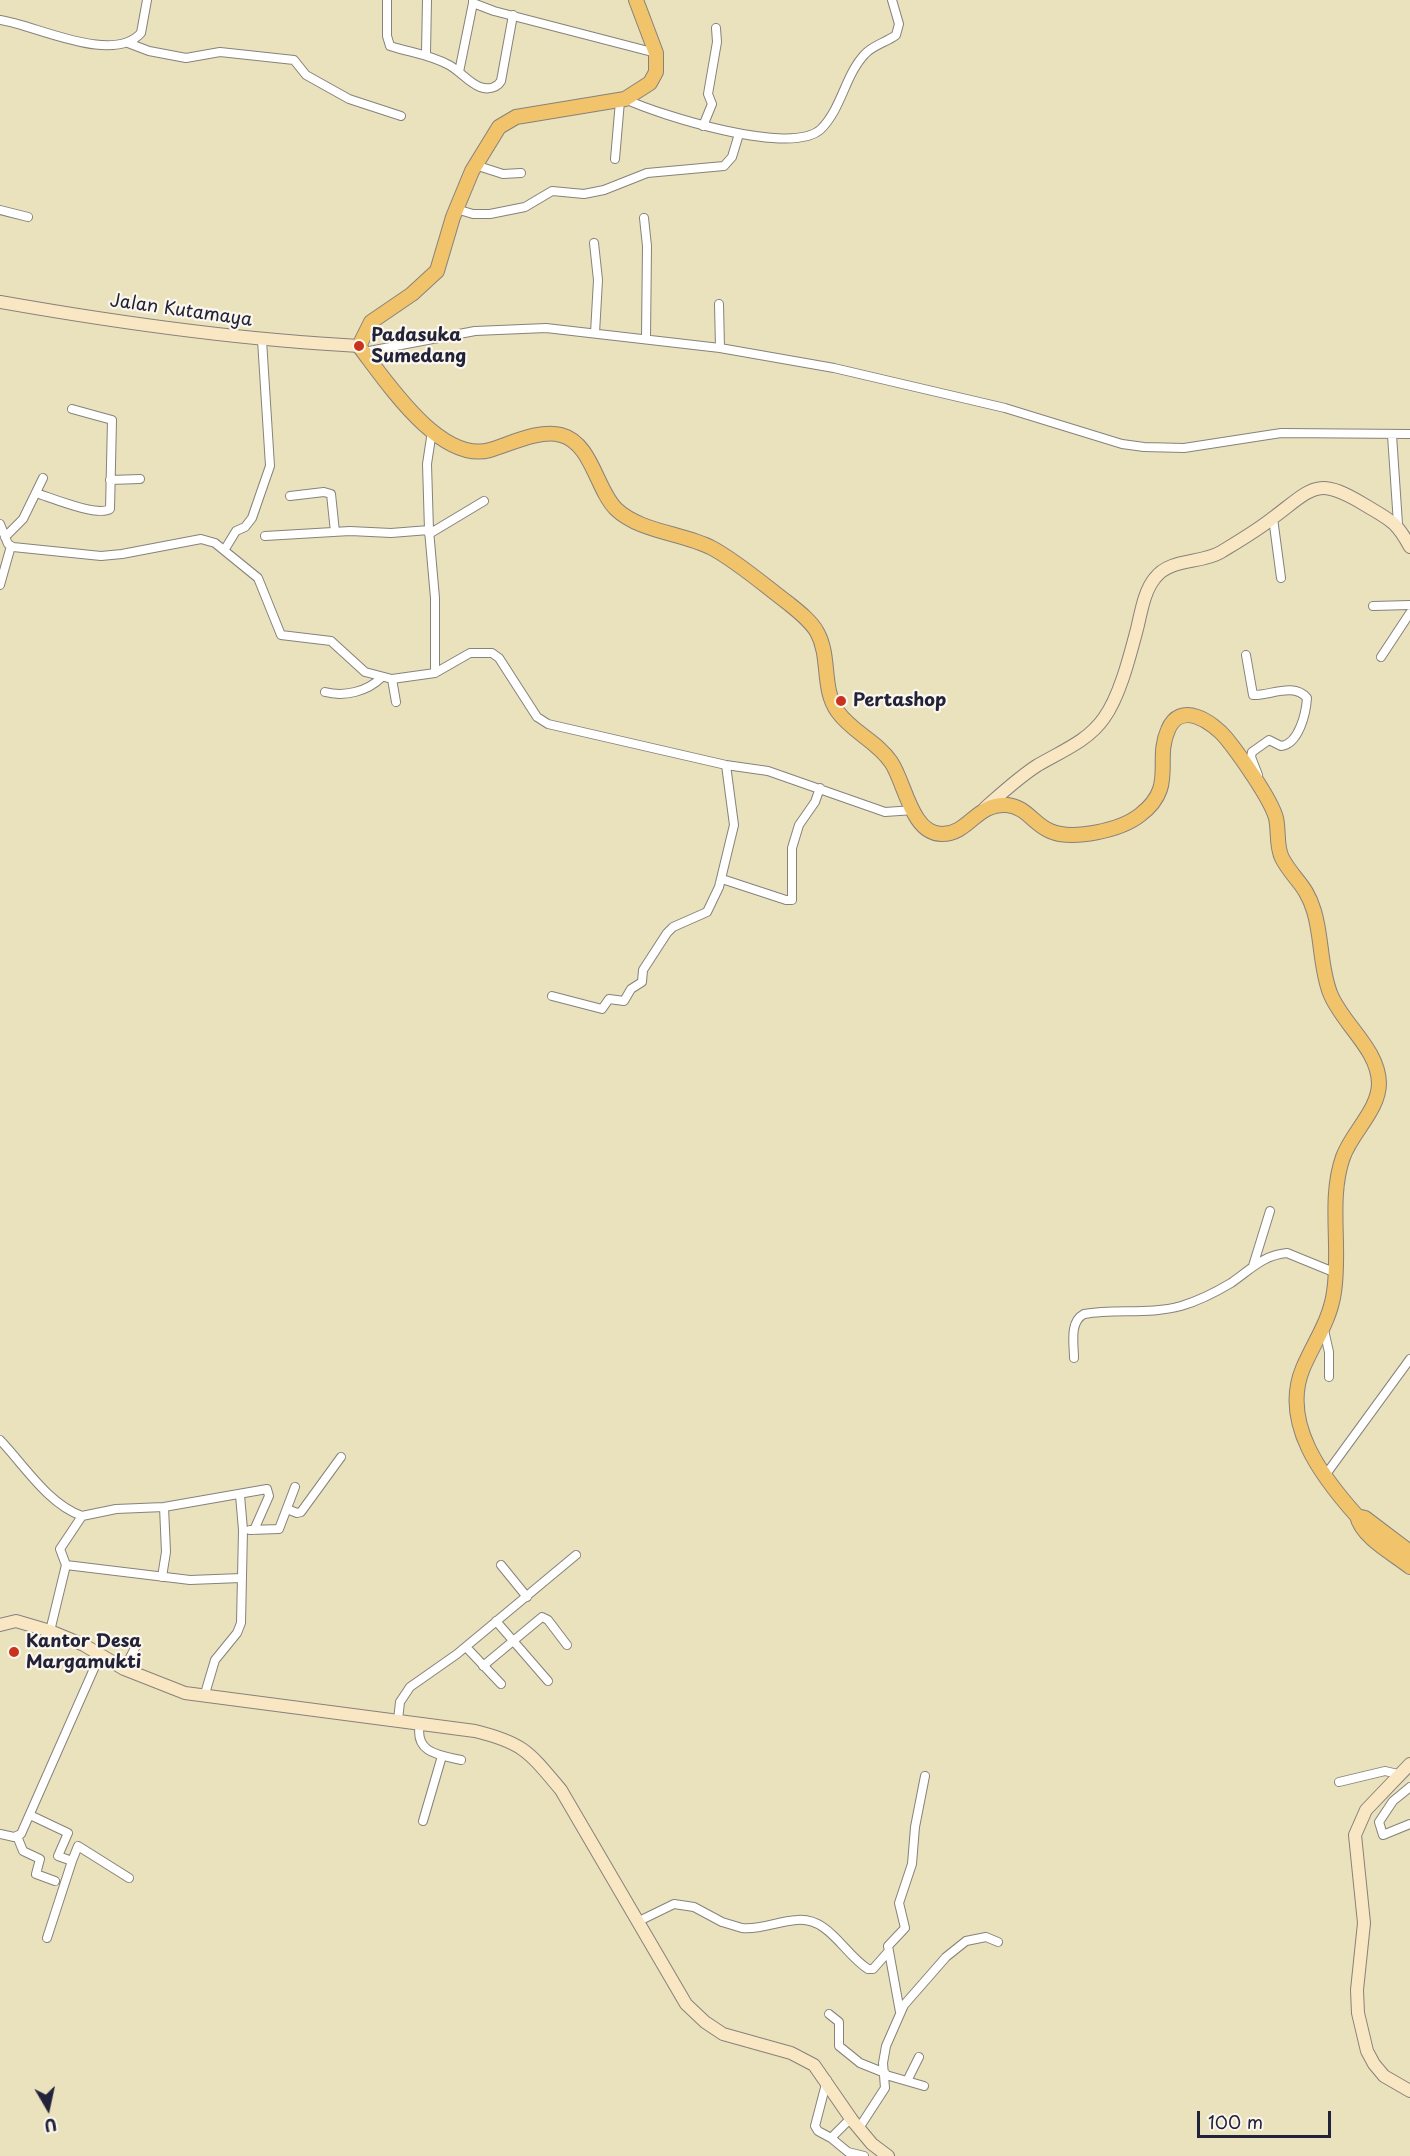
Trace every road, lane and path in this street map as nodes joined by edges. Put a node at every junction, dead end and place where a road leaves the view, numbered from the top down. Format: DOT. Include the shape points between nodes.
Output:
graph roads {
  1 [pos="147,0"];
  2 [pos="387,0"];
  3 [pos="427,0"];
  4 [pos="636,0"];
  5 [pos="892,0"];
  6 [pos="473,2"];
  7 [pos="513,15"];
  8 [pos="0,20"];
  9 [pos="716,28"];
  10 [pos="128,43"];
  11 [pos="426,53"];
  12 [pos="656,53"];
  13 [pos="459,72"];
  14 [pos="623,100"];
  15 [pos="401,116"];
  16 [pos="703,126"];
  17 [pos="739,134"];
  18 [pos="615,159"];
  19 [pos="475,165"];
  20 [pos="521,173"];
  21 [pos="456,209"];
  22 [pos="0,210"];
  23 [pos="28,217"];
  24 [pos="644,218"];
  25 [pos="594,243"];
  26 [pos="0,302"];
  27 [pos="719,304"];
  28 [pos="595,333"];
  29 [pos="646,338"];
  30 [pos="262,340"];
  31 [pos="720,348"];
  32 [pos="361,349"];
  33 [pos="72,409"];
  34 [pos="432,431"];
  35 [pos="1410,434"];
  36 [pos="1392,435"];
  37 [pos="43,478"];
  38 [pos="140,479"];
  39 [pos="110,480"];
  40 [pos="36,493"];
  41 [pos="291,496"];
  42 [pos="484,501"];
  43 [pos="1273,518"];
  44 [pos="0,524"];
  45 [pos="1398,524"];
  46 [pos="335,532"];
  47 [pos="429,532"];
  48 [pos="265,536"];
  49 [pos="5,537"];
  50 [pos="11,546"];
  51 [pos="1410,547"];
  52 [pos="225,549"];
  53 [pos="1281,578"];
  54 [pos="0,585"];
  55 [pos="1410,605"];
  56 [pos="1373,606"];
  57 [pos="1410,613"];
  58 [pos="1246,655"];
  59 [pos="1381,657"];
  60 [pos="435,673"];
  61 [pos="382,677"];
  62 [pos="393,679"];
  63 [pos="325,692"];
  64 [pos="396,702"];
  65 [pos="726,765"];
  66 [pos="1020,778"];
  67 [pos="820,788"];
  68 [pos="1263,796"];
  69 [pos="1014,806"];
  70 [pos="985,808"];
  71 [pos="914,810"];
  72 [pos="721,883"];
  73 [pos="552,996"];
  74 [pos="1270,1211"];
  75 [pos="1253,1266"];
  76 [pos="1336,1273"];
  77 [pos="1324,1330"];
  78 [pos="1074,1358"];
  79 [pos="1410,1359"];
  80 [pos="1329,1377"];
  81 [pos="0,1440"];
  82 [pos="341,1457"];
  83 [pos="1324,1477"];
  84 [pos="295,1487"];
  85 [pos="240,1495"];
  86 [pos="164,1507"];
  87 [pos="287,1509"];
  88 [pos="82,1516"];
  89 [pos="243,1530"];
  90 [pos="254,1530"];
  91 [pos="1403,1551"];
  92 [pos="576,1555"];
  93 [pos="66,1565"];
  94 [pos="501,1566"];
  95 [pos="1410,1567"];
  96 [pos="162,1577"];
  97 [pos="241,1578"];
  98 [pos="527,1597"];
  99 [pos="496,1621"];
  100 [pos="0,1625"];
  101 [pos="50,1631"];
  102 [pos="512,1641"];
  103 [pos="567,1645"];
  104 [pos="136,1646"];
  105 [pos="466,1647"];
  106 [pos="100,1654"];
  107 [pos="483,1666"];
  108 [pos="124,1669"];
  109 [pos="548,1681"];
  110 [pos="501,1684"];
  111 [pos="204,1697"];
  112 [pos="398,1720"];
  113 [pos="420,1724"];
  114 [pos="442,1756"];
  115 [pos="461,1760"];
  116 [pos="1410,1764"];
  117 [pos="1398,1774"];
  118 [pos="925,1776"];
  119 [pos="1339,1782"];
  120 [pos="1410,1786"];
  121 [pos="30,1815"];
  122 [pos="423,1821"];
  123 [pos="1410,1824"];
  124 [pos="0,1834"];
  125 [pos="17,1836"];
  126 [pos="72,1861"];
  127 [pos="129,1878"];
  128 [pos="55,1881"];
  129 [pos="637,1922"];
  130 [pos="46,1938"];
  131 [pos="999,1942"];
  132 [pos="888,1952"];
  133 [pos="900,2012"];
  134 [pos="829,2014"];
  135 [pos="919,2057"];
  136 [pos="886,2074"];
  137 [pos="908,2079"];
  138 [pos="827,2080"];
  139 [pos="924,2086"];
  140 [pos="1410,2091"];
  141 [pos="855,2123"];
  142 [pos="831,2138"];
  143 [pos="872,2144"];
  144 [pos="865,2156"];
  145 [pos="888,2156"];
  1 -- 10 [label="street" via="141,33"];
  2 -- 11 [label="street" via="389,45"];
  3 -- 11 [label="street"];
  4 -- 12 [label="main road"];
  5 -- 17 [label="street" via="899,21 898,32 863,55 832,115 819,130 794,136"];
  6 -- 7 [label="street"];
  6 -- 13 [label="street"];
  7 -- 12 [label="street"];
  7 -- 13 [label="street" via="500,84 480,87"];
  8 -- 10 [label="street" via="87,44"];
  9 -- 16 [label="street" via="708,94 712,104"];
  10 -- 15 [label="street" via="186,58 220,52 294,60 306,75 349,99"];
  11 -- 13 [label="street"];
  12 -- 14 [label="main road" via="656,72 650,83"];
  14 -- 16 [label="street"];
  14 -- 18 [label="street"];
  14 -- 19 [label="main road" via="509,120 499,126"];
  16 -- 17 [label="street"];
  17 -- 21 [label="street" via="732,157 724,166 647,173 590,193 552,191 525,207 497,212 474,214"];
  19 -- 20 [label="street" via="503,174"];
  19 -- 21 [label="main road"];
  21 -- 32 [label="main road" via="440,264 432,277 371,322"];
  22 -- 23 [label="street"];
  24 -- 29 [label="street"];
  25 -- 28 [label="street" via="598,280"];
  26 -- 30 [label="street, Jalan Kutamaya"];
  27 -- 31 [label="street"];
  28 -- 29 [label="street"];
  28 -- 32 [label="street" via="546,328 475,331"];
  29 -- 31 [label="street"];
  30 -- 32 [label="street, Jalan Kutamaya"];
  30 -- 52 [label="street" via="270,466 252,518 246,527 236,531"];
  31 -- 36 [label="street" via="834,368 964,398 1144,447 1179,448 1281,433"];
  32 -- 34 [label="main road" via="389,386"];
  33 -- 39 [label="street" via="112,420"];
  34 -- 47 [label="street" via="427,464"];
  34 -- 71 [label="main road" via="456,448 477,453 538,436 562,435 585,456 619,512 716,551 789,605 816,630 834,707 878,746 892,764"];
  35 -- 36 [label="street"];
  36 -- 45 [label="street"];
  37 -- 40 [label="street"];
  38 -- 39 [label="street"];
  39 -- 40 [label="street" via="108,511"];
  40 -- 49 [label="street" via="23,519"];
  41 -- 46 [label="street" via="331,494"];
  42 -- 47 [label="street"];
  43 -- 45 [label="street" via="1304,492 1327,488 1348,495"];
  43 -- 53 [label="street"];
  43 -- 66 [label="street" via="1215,555 1168,567 1155,578 1116,698 1104,718 1078,743"];
  44 -- 49 [label="street"];
  45 -- 51 [label="street"];
  46 -- 47 [label="street"];
  46 -- 48 [label="street"];
  47 -- 60 [label="street" via="435,598"];
  49 -- 50 [label="street"];
  50 -- 52 [label="street" via="101,556 201,539"];
  50 -- 54 [label="street"];
  52 -- 61 [label="street" via="258,578 280,635 331,641 365,672"];
  55 -- 56 [label="street"];
  57 -- 59 [label="street"];
  58 -- 68 [label="street" via="1253,696 1290,691 1307,698 1304,720 1289,743 1281,746 1269,740 1252,752"];
  60 -- 62 [label="street"];
  60 -- 65 [label="street" via="470,653 492,652 537,717 548,724"];
  61 -- 62 [label="street"];
  61 -- 63 [label="street" via="375,685 354,693"];
  62 -- 64 [label="street"];
  65 -- 67 [label="street" via="768,771"];
  65 -- 72 [label="street" via="734,825"];
  66 -- 69 [label="street" via="1014,791"];
  66 -- 70 [label="street"];
  67 -- 71 [label="street" via="878,810"];
  67 -- 72 [label="street" via="818,798 799,825 792,848 792,900"];
  68 -- 69 [label="main road" via="1217,728 1190,715 1171,723 1165,741 1160,790 1150,806 1131,821 1109,830 1058,833"];
  68 -- 76 [label="main road" via="1275,817 1281,857 1310,897 1331,996 1377,1073 1378,1095 1372,1110 1359,1123 1342,1158"];
  69 -- 70 [label="main road"];
  70 -- 71 [label="main road" via="953,832 937,834 925,828"];
  72 -- 73 [label="street" via="707,912 667,933 643,970 642,982 631,989 624,1001 609,999 602,1009"];
  74 -- 75 [label="street"];
  75 -- 76 [label="street" via="1271,1255 1287,1253"];
  75 -- 78 [label="street" via="1221,1288 1180,1306 1080,1316 1074,1326"];
  76 -- 77 [label="main road"];
  77 -- 80 [label="street"];
  77 -- 83 [label="main road" via="1304,1364 1297,1392 1307,1446"];
  79 -- 83 [label="street"];
  81 -- 88 [label="street" via="40,1484 65,1507"];
  82 -- 87 [label="street" via="301,1512"];
  83 -- 91 [label="main road" via="1367,1533"];
  84 -- 87 [label="street"];
  85 -- 86 [label="street"];
  85 -- 89 [label="street"];
  85 -- 90 [label="street" via="269,1491"];
  86 -- 88 [label="street" via="116,1509"];
  86 -- 96 [label="street" via="166,1552"];
  87 -- 90 [label="street" via="278,1530"];
  88 -- 93 [label="street" via="61,1545"];
  89 -- 90 [label="street"];
  89 -- 97 [label="street"];
  91 -- 95 [label="main road"];
  92 -- 98 [label="street"];
  93 -- 96 [label="street"];
  93 -- 101 [label="street"];
  94 -- 98 [label="street"];
  96 -- 97 [label="street"];
  97 -- 111 [label="street" via="240,1628 215,1660"];
  98 -- 99 [label="street"];
  99 -- 102 [label="street"];
  99 -- 105 [label="street"];
  100 -- 101 [label="street" via="16,1621"];
  101 -- 106 [label="street"];
  102 -- 103 [label="street" via="542,1617"];
  102 -- 107 [label="street"];
  102 -- 109 [label="street"];
  104 -- 108 [label="street"];
  105 -- 107 [label="street"];
  105 -- 112 [label="street" via="410,1687 400,1702"];
  106 -- 108 [label="street"];
  106 -- 121 [label="street"];
  107 -- 110 [label="street"];
  108 -- 111 [label="street"];
  111 -- 112 [label="street"];
  112 -- 113 [label="street"];
  113 -- 114 [label="street" via="419,1742"];
  113 -- 129 [label="street" via="503,1738 536,1759 573,1809"];
  114 -- 115 [label="street"];
  114 -- 122 [label="street"];
  116 -- 117 [label="street"];
  117 -- 119 [label="street" via="1386,1771"];
  117 -- 140 [label="street" via="1366,1810 1355,1835 1364,1923 1358,2002 1367,2051 1374,2064 1384,2076"];
  118 -- 132 [label="street" via="912,1864 899,1904 905,1928 889,1942"];
  120 -- 123 [label="street" via="1393,1801 1379,1822 1383,1835"];
  121 -- 125 [label="street"];
  121 -- 126 [label="street" via="68,1833 58,1856"];
  124 -- 125 [label="street"];
  125 -- 128 [label="street" via="23,1851 40,1859 36,1874"];
  126 -- 127 [label="street" via="78,1845"];
  126 -- 130 [label="street"];
  129 -- 132 [label="street" via="667,1905 683,1904 742,1928 796,1920 815,1923 868,1969 873,1969"];
  129 -- 138 [label="street" via="686,2004 705,2022 723,2034 800,2056"];
  131 -- 133 [label="street" via="986,1936 962,1944 946,1957"];
  132 -- 133 [label="street"];
  133 -- 136 [label="street" via="886,2046"];
  134 -- 136 [label="street" via="839,2022 839,2046 860,2063"];
  135 -- 137 [label="street"];
  136 -- 137 [label="street"];
  136 -- 141 [label="street" via="885,2088"];
  137 -- 139 [label="street"];
  138 -- 141 [label="street"];
  138 -- 142 [label="street" via="815,2126"];
  141 -- 142 [label="street"];
  141 -- 143 [label="street"];
  142 -- 144 [label="street" via="848,2151"];
  143 -- 144 [label="street"];
  143 -- 145 [label="street"];
}
